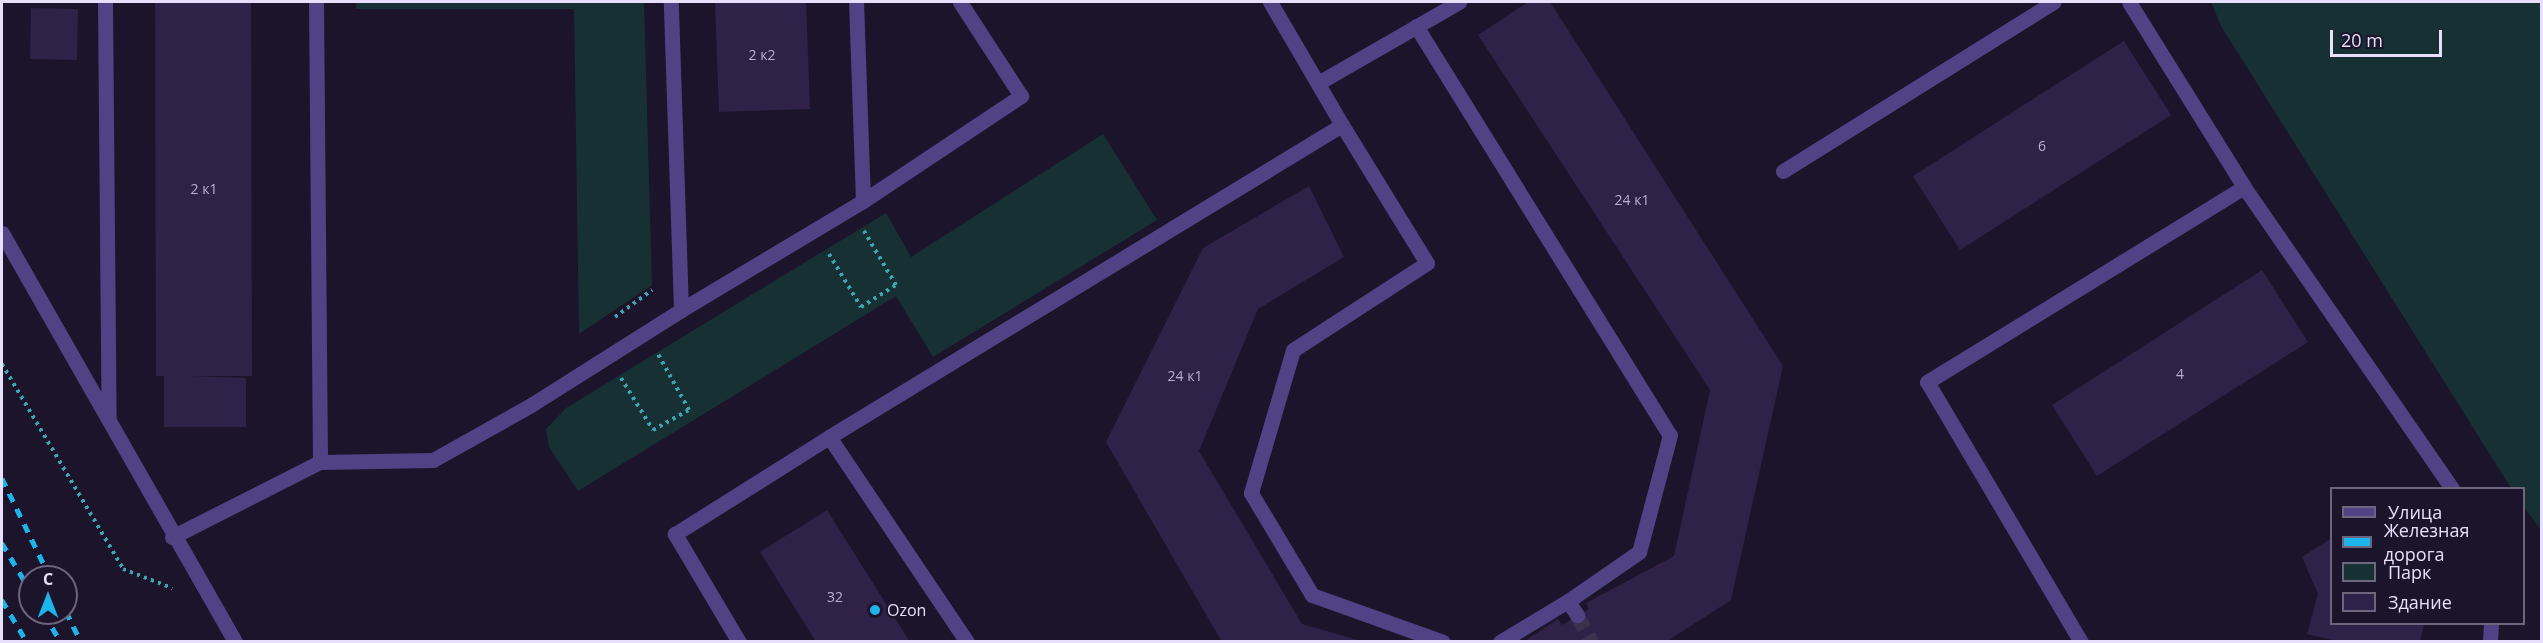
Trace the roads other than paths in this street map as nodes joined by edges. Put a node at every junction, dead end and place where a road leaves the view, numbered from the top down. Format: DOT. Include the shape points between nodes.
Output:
graph roads {
  1 [pos="105,2"];
  2 [pos="316,2"];
  3 [pos="671,2"];
  4 [pos="856,2"];
  5 [pos="960,2"];
  6 [pos="1270,2"];
  7 [pos="1459,2"];
  8 [pos="2053,2"];
  9 [pos="2129,2"];
  10 [pos="1416,26"];
  11 [pos="1318,83"];
  12 [pos="1342,125"];
  13 [pos="1783,171"];
  14 [pos="2244,187"];
  15 [pos="857,204"];
  16 [pos="2,233"];
  17 [pos="681,310"];
  18 [pos="109,423"];
  19 [pos="829,437"];
  20 [pos="320,462"];
  21 [pos="2451,487"];
  22 [pos="172,537"];
  23 [pos="1568,601"];
  24 [pos="1577,615"];
  25 [pos="2491,625"];
  26 [pos="235,642"];
  27 [pos="739,642"];
  28 [pos="968,642"];
  29 [pos="1443,642"];
  30 [pos="1500,642"];
  31 [pos="2081,642"];
  32 [pos="2490,642"];
  1 -- 18 [label="lane"];
  2 -- 20 [label="lane"];
  3 -- 17 [label="lane"];
  4 -- 15 [label="lane"];
  5 -- 15 [label="lane" via="1021,96"];
  6 -- 11 [label="lane"];
  7 -- 10 [label="lane"];
  8 -- 13 [label="lane"];
  9 -- 14 [label="lane"];
  10 -- 11 [label="lane"];
  10 -- 23 [label="lane" via="1670,435 1639,552"];
  11 -- 12 [label="lane"];
  12 -- 19 [label="lane"];
  12 -- 29 [label="lane" via="1427,262 1293,350 1251,493 1312,594"];
  14 -- 21 [label="lane"];
  14 -- 31 [label="lane" via="1928,382"];
  15 -- 17 [label="lane"];
  16 -- 18 [label="lane"];
  17 -- 20 [label="lane" via="433,460"];
  18 -- 22 [label="lane"];
  19 -- 27 [label="lane" via="675,534"];
  19 -- 28 [label="lane"];
  20 -- 22 [label="lane"];
  22 -- 26 [label="lane"];
  23 -- 24 [label="lane"];
  23 -- 30 [label="lane"];
  25 -- 32 [label="lane"];
}
